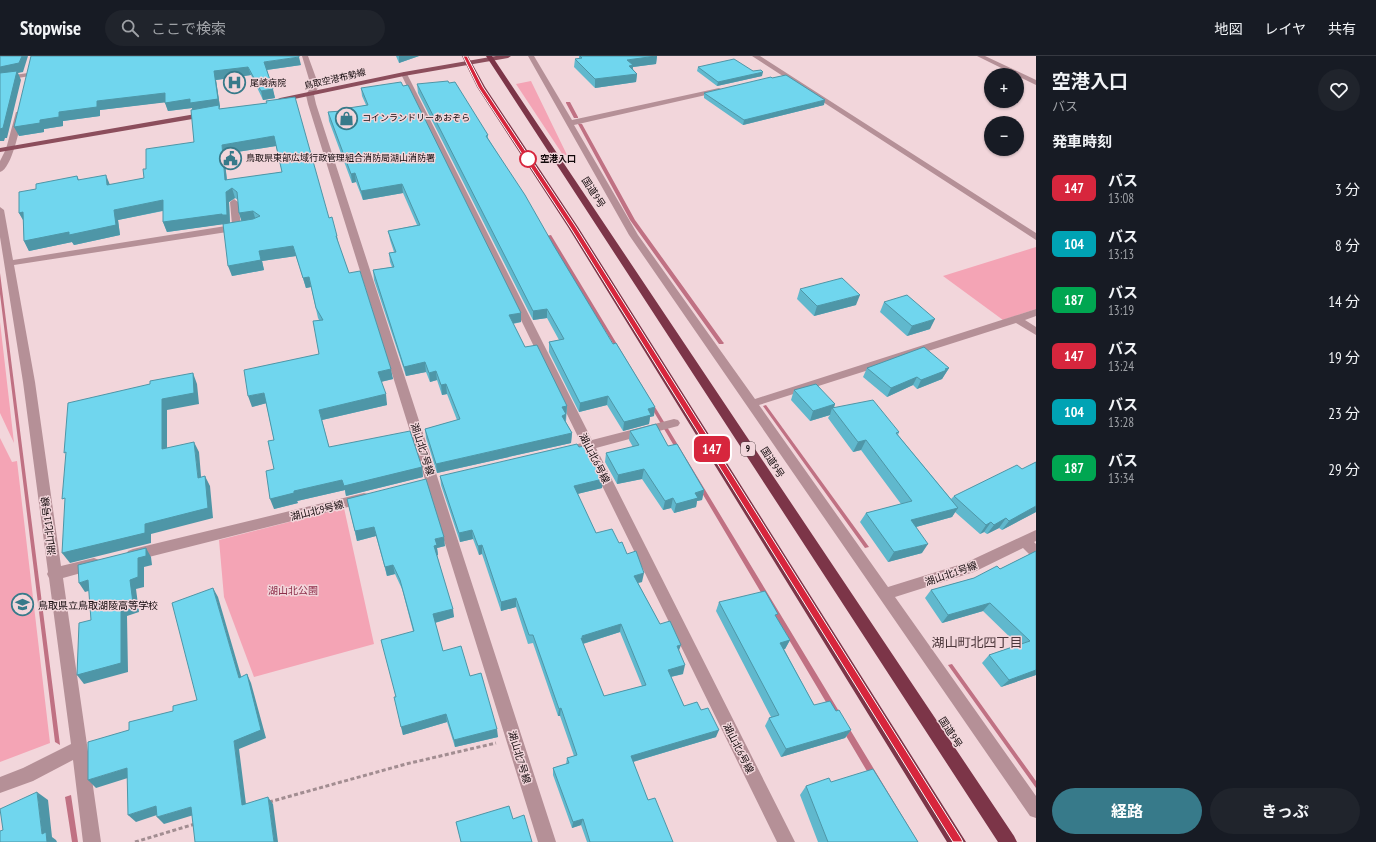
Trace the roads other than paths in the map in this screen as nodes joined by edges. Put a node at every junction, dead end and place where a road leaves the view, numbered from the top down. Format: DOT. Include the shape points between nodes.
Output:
graph roads {
  1 [pos="305,56"];
  2 [pos="508,56"];
  3 [pos="531,56"];
  4 [pos="755,56"];
  5 [pos="980,56"];
  6 [pos="490,57"];
  7 [pos="467,59"];
  8 [pos="404,74"];
  9 [pos="28,76"];
  10 [pos="0,79"];
  11 [pos="1036,83"];
  12 [pos="724,89"];
  13 [pos="310,95"];
  14 [pos="272,102"];
  15 [pos="21,105"];
  16 [pos="218,112"];
  17 [pos="571,123"];
  18 [pos="10,149"];
  19 [pos="0,150"];
  20 [pos="0,170"];
  21 [pos="234,202"];
  22 [pos="0,210"];
  23 [pos="250,226"];
  24 [pos="237,228"];
  25 [pos="1036,237"];
  26 [pos="9,263"];
  27 [pos="1036,312"];
  28 [pos="1017,318"];
  29 [pos="1036,332"];
  30 [pos="751,404"];
  31 [pos="674,423"];
  32 [pos="588,445"];
  33 [pos="573,449"];
  34 [pos="437,480"];
  35 [pos="418,485"];
  36 [pos="379,494"];
  37 [pos="1036,535"];
  38 [pos="1024,541"];
  39 [pos="1036,552"];
  40 [pos="124,557"];
  41 [pos="108,561"];
  42 [pos="54,574"];
  43 [pos="886,594"];
  44 [pos="80,748"];
  45 [pos="0,785"];
  46 [pos="1036,810"];
  47 [pos="92,842"];
  48 [pos="547,842"];
  49 [pos="786,842"];
  50 [pos="957,842"];
  51 [pos="1008,842"];
  1 -- 13 [label="street, 湖山北7号線" via="315,86"];
  2 -- 6 [label="main road, 鳥取空港布勢線"];
  3 -- 17 [label="street"];
  4 -- 25 [label="street" via="781,76"];
  5 -- 11 [label="street"];
  6 -- 7 [label="main road, 鳥取空港布勢線"];
  6 -- 51 [label="highway, 国道9号 / 9"];
  7 -- 8 [label="main road, 鳥取空港布勢線"];
  7 -- 50 [label="highway" via="481,87 573,227"];
  8 -- 13 [label="main road, 鳥取空港布勢線"];
  8 -- 32 [label="street, 湖山北6号線"];
  9 -- 10 [label="street"];
  12 -- 17 [label="street"];
  13 -- 14 [label="main road, 鳥取空港布勢線"];
  13 -- 34 [label="street, 湖山北7号線"];
  15 -- 18 [label="street"];
  16 -- 18 [label="main road"];
  17 -- 30 [label="street" via="634,235"];
  18 -- 19 [label="main road"];
  18 -- 20 [label="street"];
  21 -- 24 [label="street"];
  22 -- 26 [label="street, 湖山北11号線"];
  23 -- 24 [label="street"];
  24 -- 26 [label="street"];
  26 -- 42 [label="street, 湖山北11号線" via="29,382"];
  27 -- 28 [label="street"];
  28 -- 29 [label="street"];
  28 -- 30 [label="street"];
  30 -- 43 [label="street"];
  31 -- 32 [label="street"];
  32 -- 33 [label="street"];
  32 -- 49 [label="street, 湖山北6号線"];
  34 -- 35 [label="street"];
  34 -- 48 [label="street, 湖山北7号線"];
  36 -- 40 [label="street, 湖山北9号線"];
  37 -- 38 [label="street, 湖山北1号線"];
  38 -- 39 [label="street"];
  38 -- 43 [label="street, 湖山北1号線" via="969,568"];
  41 -- 42 [label="street"];
  42 -- 44 [label="street, 湖山北11号線"];
  43 -- 46 [label="street"];
  44 -- 45 [label="street" via="27,775"];
  44 -- 47 [label="street, 湖山北11号線"];
}
